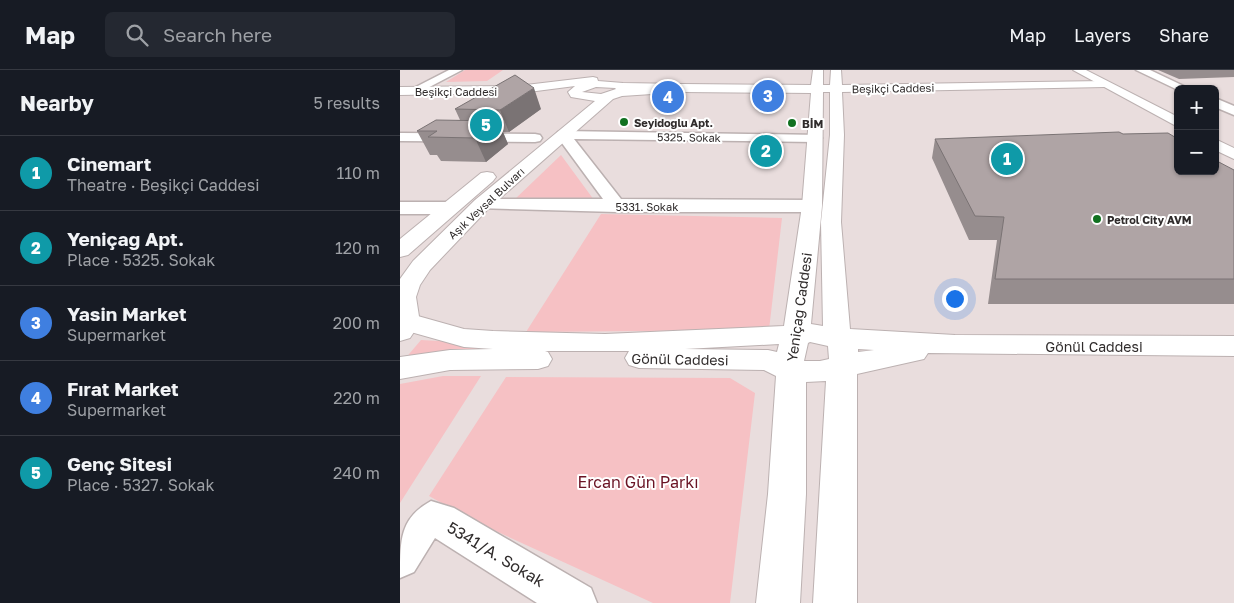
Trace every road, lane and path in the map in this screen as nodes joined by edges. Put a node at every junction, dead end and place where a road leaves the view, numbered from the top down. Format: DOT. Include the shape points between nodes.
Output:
graph roads {
  1 [pos="457,70"];
  2 [pos="1141,70"];
  3 [pos="1078,71"];
  4 [pos="1104,74"];
  5 [pos="629,75"];
  6 [pos="827,80"];
  7 [pos="1175,85"];
  8 [pos="513,90"];
  9 [pos="400,91"];
  10 [pos="414,91"];
  11 [pos="597,91"];
  12 [pos="400,97"];
  13 [pos="1219,104"];
  14 [pos="1174,107"];
  15 [pos="1234,111"];
  16 [pos="1174,120"];
  17 [pos="563,135"];
  18 [pos="400,137"];
  19 [pos="535,138"];
  20 [pos="815,138"];
  21 [pos="1219,146"];
  22 [pos="1234,154"];
  23 [pos="514,155"];
  24 [pos="501,166"];
  25 [pos="482,204"];
  26 [pos="616,206"];
  27 [pos="812,206"];
  28 [pos="400,208"];
  29 [pos="449,208"];
  30 [pos="400,250"];
  31 [pos="402,325"];
  32 [pos="796,336"];
  33 [pos="837,338"];
  34 [pos="954,345"];
  35 [pos="1234,346"];
  36 [pos="842,366"];
  37 [pos="400,368"];
  38 [pos="791,371"];
  39 [pos="400,558"];
  40 [pos="576,603"];
  41 [pos="778,603"];
  42 [pos="835,603"];
  1 -- 10 [label="street"];
  2 -- 7 [label="street"];
  3 -- 4 [label="main road"];
  4 -- 6 [label="main road, Beşikçi Caddesi"];
  4 -- 14 [label="main road"];
  4 -- 16 [label="main road"];
  5 -- 11 [label="main road, Aşık Veysal Bulvarı"];
  6 -- 11 [label="main road, Beşikçi Caddesi"];
  6 -- 20 [label="main road, Yeniçağ Caddesi"];
  6 -- 33 [label="main road, Yeniçağ Caddesi" via="837,135 831,222"];
  8 -- 10 [label="main road, Beşikçi Caddesi"];
  8 -- 11 [label="main road, Beşikçi Caddesi"];
  8 -- 11 [label="main road" via="563,98"];
  8 -- 11 [label="main road, Aşık Veysal Bulvarı" via="575,84 609,75"];
  9 -- 10 [label="main road, Beşikçi Caddesi"];
  10 -- 12 [label="main road"];
  11 -- 17 [label="main road, Aşık Veysal Bulvarı"];
  11 -- 19 [label="main road, Aşık Veysal Bulvarı" via="576,103"];
  13 -- 15 [label="street"];
  17 -- 20 [label="street, 5325. Sokak"];
  17 -- 25 [label="main road, Aşık Veysal Bulvarı"];
  17 -- 26 [label="street"];
  18 -- 19 [label="street"];
  19 -- 23 [label="main road, Aşık Veysal Bulvarı"];
  20 -- 27 [label="main road, Yeniçağ Caddesi"];
  21 -- 22 [label="main road"];
  24 -- 29 [label="main road, Aşık Veysal Bulvarı"];
  25 -- 26 [label="street, 5331. Sokak"];
  25 -- 31 [label="main road, Aşık Veysal Bulvarı" via="421,266 403,297"];
  26 -- 27 [label="street, 5331. Sokak"];
  27 -- 32 [label="main road, Yeniçağ Caddesi"];
  28 -- 29 [label="street"];
  29 -- 30 [label="main road, Aşık Veysal Bulvarı"];
  31 -- 32 [label="main road, Gönül Caddesi" via="464,338 493,340 605,343"];
  32 -- 33 [label="main road, Gönül Caddesi" via="810,333"];
  32 -- 38 [label="main road, Yeniçağ Caddesi" via="789,359"];
  33 -- 34 [label="main road, Gönül Caddesi"];
  33 -- 36 [label="main road, Yeniçağ Caddesi" via="845,353"];
  34 -- 35 [label="main road, Gönül Caddesi"];
  34 -- 36 [label="main road, Gönül Caddesi"];
  36 -- 38 [label="main road, Gönül Caddesi" via="820,372"];
  36 -- 42 [label="main road, Yeniçağ Caddesi"];
  37 -- 38 [label="main road, Gönül Caddesi" via="450,360 596,358 768,360"];
  38 -- 41 [label="main road, Yeniçağ Caddesi" via="787,494"];
  39 -- 40 [label="street, 5341/A. Sokak" via="420,527 431,519 441,520"];
}
